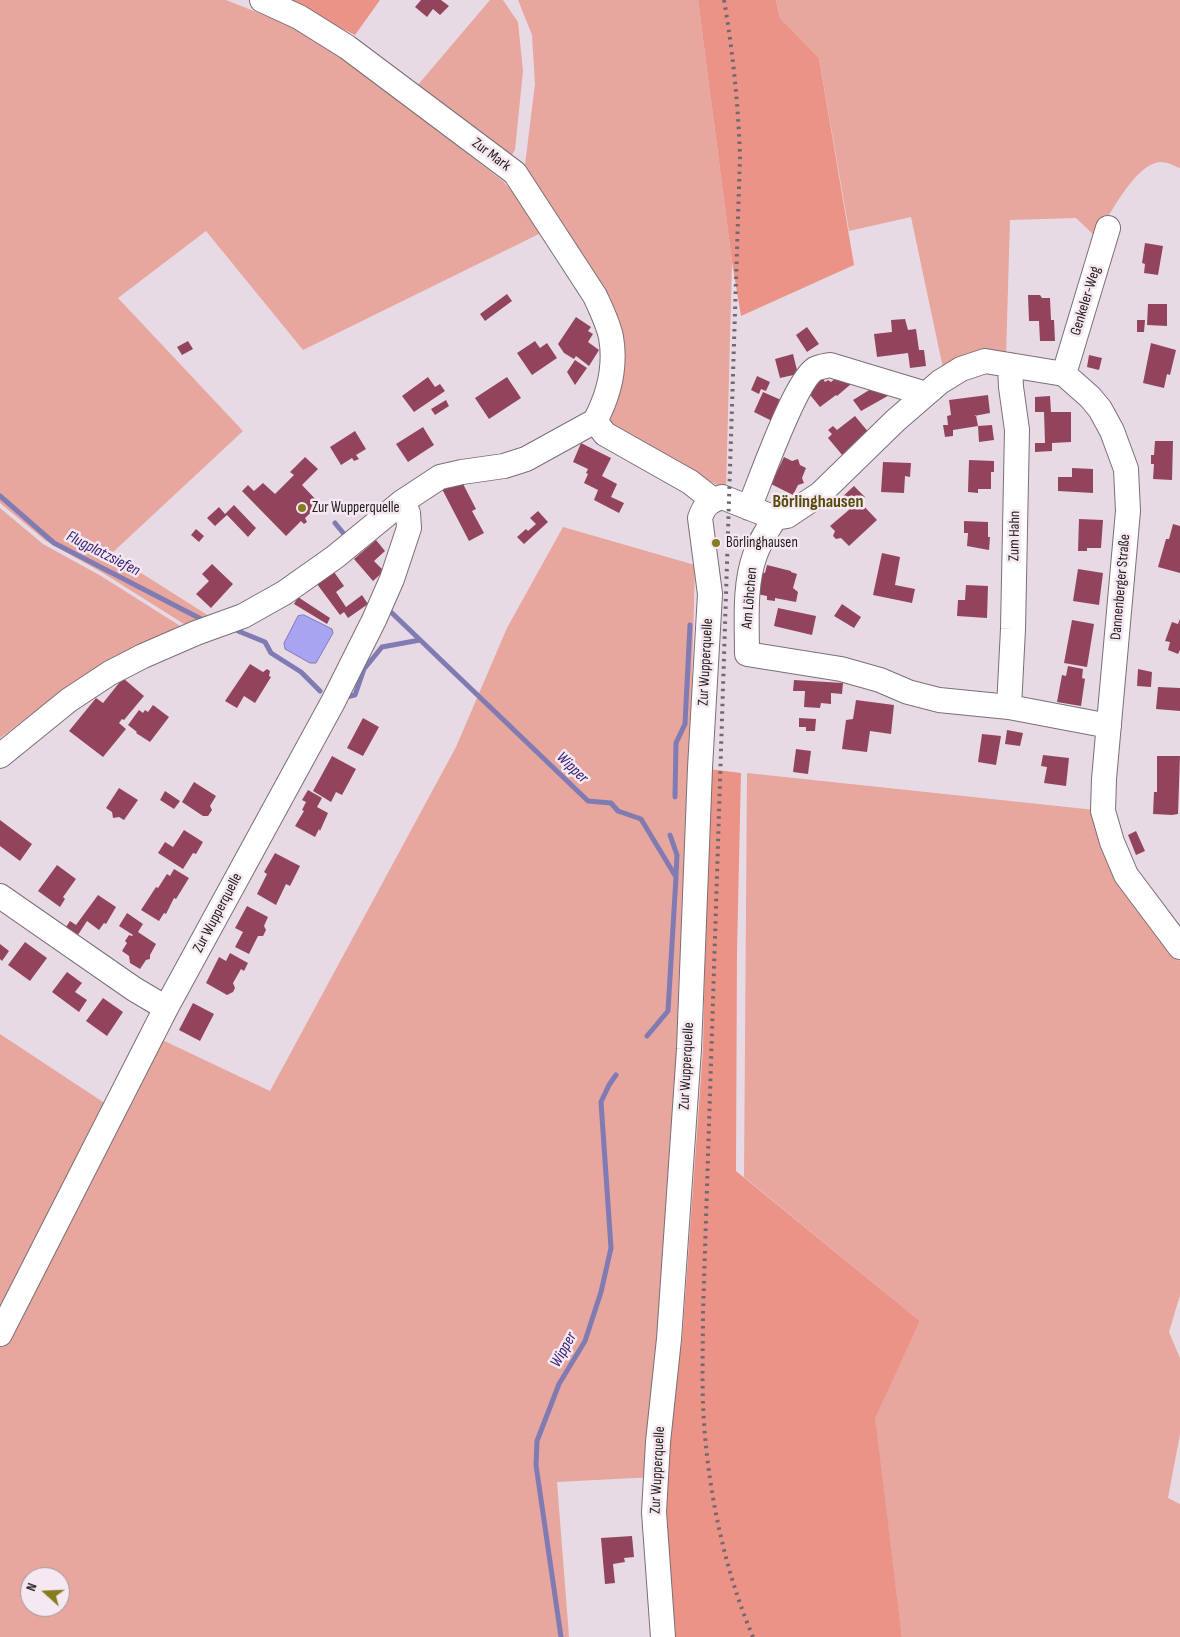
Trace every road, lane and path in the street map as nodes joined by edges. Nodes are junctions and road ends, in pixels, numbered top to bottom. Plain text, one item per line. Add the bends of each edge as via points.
1 (262, 0) edge
2 (1108, 228) dead end
3 (1010, 365) junction
4 (1064, 374) junction
5 (926, 394) junction
6 (595, 421) junction
7 (713, 500) junction
8 (402, 502) junction
9 (749, 508) junction
10 (776, 518) junction
11 (1009, 707) junction
12 (1109, 726) junction
13 (0, 756) edge
14 (0, 896) edge
15 (1180, 947) edge
16 (166, 1008) junction
17 (0, 1334) edge
18 (663, 1637) edge

1 - 6 street, Zur Mark via 299,17 347,47 515,174 595,296 611,337 611,375 604,404
2 - 4 street, Genkeler-Weg
3 - 4 street
3 - 5 street via 985,361 961,369
3 - 11 street, Zum Hahn via 1017,430
4 - 12 street, Dannenberger Straße via 1100,409 1126,469 1128,512
5 - 9 street via 830,365 815,369 801,384
5 - 10 street via 820,494 787,516
6 - 7 street via 605,434 690,482
6 - 8 street via 526,459 440,477
7 - 9 street via 722,497
7 - 18 street, Zur Wupperquelle via 703,508 700,518 710,594 689,1049 654,1512
8 - 13 street via 335,557 284,592 244,616 196,633 110,673 69,700
8 - 16 street, Zur Wupperquelle via 408,513 409,528 374,620 333,702
9 - 10 street
10 - 11 street, Am Löhchen via 755,555 749,576 747,654 841,669 939,700
11 - 12 street
12 - 15 street, Dannenberger Straße via 1103,811 1112,842 1126,875
14 - 16 street
16 - 17 street, Zur Wupperquelle

